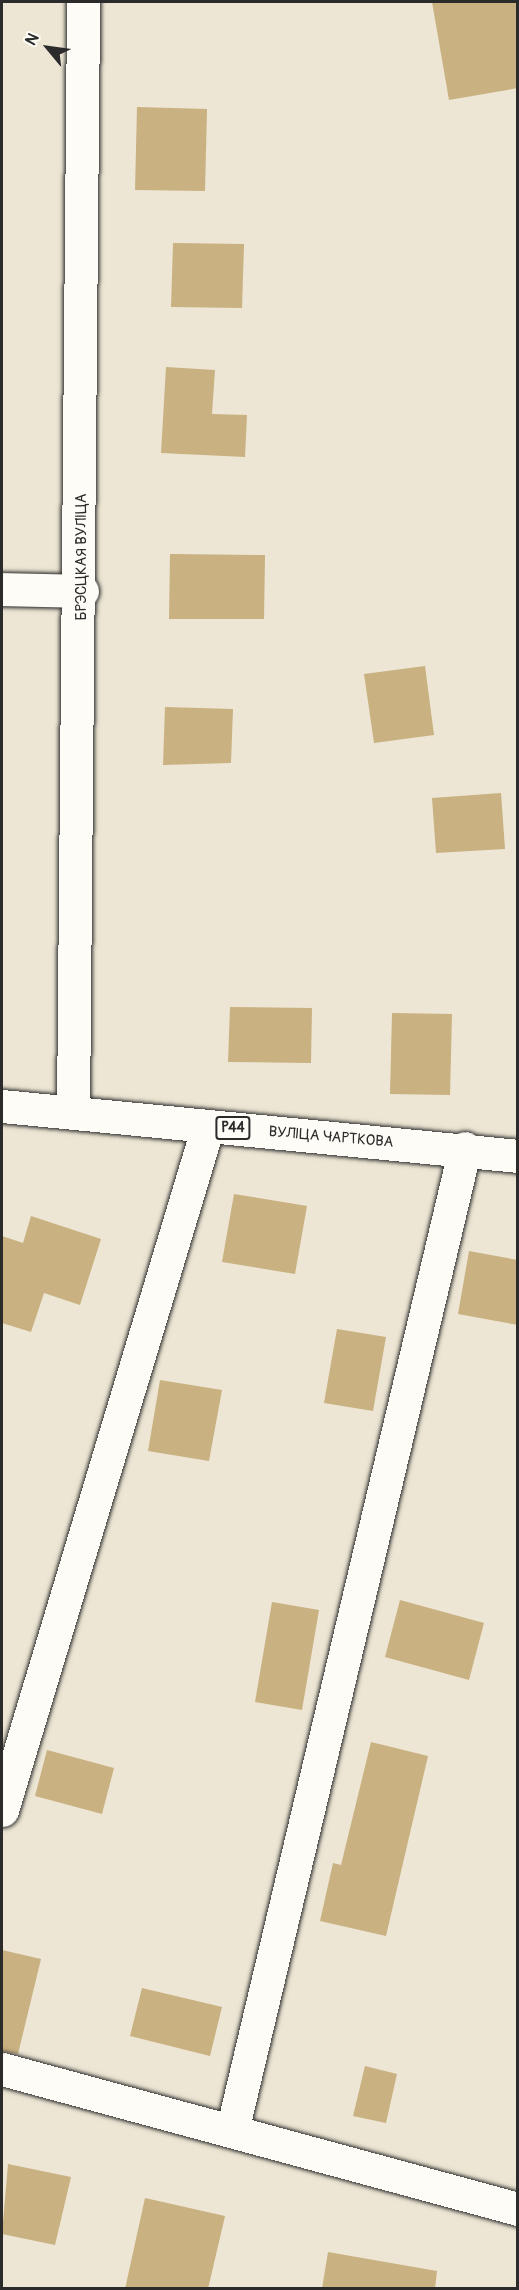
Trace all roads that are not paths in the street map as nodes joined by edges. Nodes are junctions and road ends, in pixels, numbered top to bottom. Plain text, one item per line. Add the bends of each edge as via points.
1 (83, 2) edge
2 (2, 589) edge
3 (82, 591) junction
4 (2, 1106) edge
5 (73, 1112) junction
6 (208, 1126) junction
7 (465, 1149) junction
8 (518, 1155) edge
9 (2, 1810) edge
10 (2, 2069) edge
11 (232, 2131) junction
12 (518, 2209) edge

1 - 3 street, БРЭСЦКАЯ ВУЛІЦА
2 - 3 street
3 - 5 street, БРЭСЦКАЯ ВУЛІЦА
4 - 5 street, ВУЛІЦА ЧАРТКОВА / Р44
5 - 6 street, ВУЛІЦА ЧАРТКОВА / Р44
6 - 7 street, ВУЛІЦА ЧАРТКОВА / Р44
6 - 9 street
7 - 8 street, ВУЛІЦА ЧАРТКОВА / Р44
7 - 11 street
10 - 11 street
11 - 12 street

